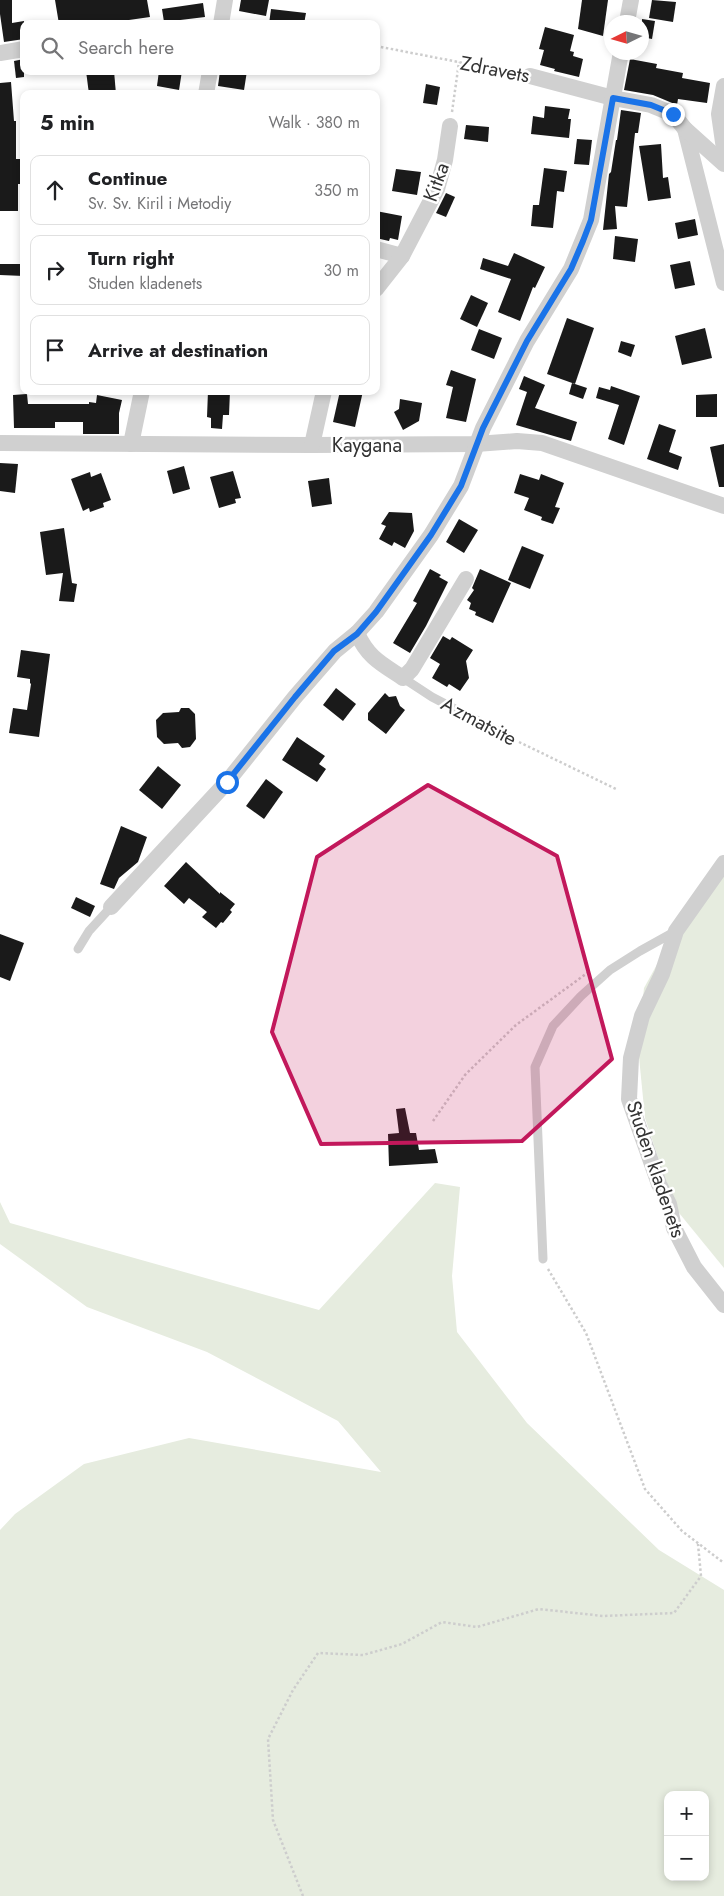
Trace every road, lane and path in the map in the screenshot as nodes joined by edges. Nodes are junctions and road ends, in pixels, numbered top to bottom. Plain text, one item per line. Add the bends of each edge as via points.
1 (226, 0) edge
2 (631, 0) edge
3 (628, 15) edge
4 (222, 20) edge
5 (380, 47) edge
6 (20, 50) edge
7 (0, 53) edge
8 (620, 60) edge
9 (460, 62) junction
10 (209, 75) edge
11 (530, 76) joint
12 (724, 86) edge
13 (207, 90) edge
14 (613, 98) junction
15 (450, 126) joint
16 (685, 129) junction
17 (724, 148) edge
18 (724, 164) edge
19 (719, 239) edge
20 (380, 250) edge
21 (402, 256) junction
22 (724, 282) edge
23 (380, 284) edge
24 (141, 395) edge
25 (323, 395) edge
26 (0, 443) edge
27 (131, 444) junction
28 (476, 444) junction
29 (312, 445) junction
30 (724, 506) edge
31 (466, 579) dead end
32 (357, 634) junction
33 (403, 678) junction
34 (509, 737) joint
35 (616, 789) dead end
36 (724, 863) edge
37 (111, 907) joint
38 (676, 931) junction
39 (78, 949) dead end
40 (594, 969) dead end
41 (433, 1121) dead end
42 (543, 1259) joint
43 (724, 1305) edge
44 (698, 1544) junction
45 (724, 1563) edge
46 (303, 1896) edge

1 - 4 street
2 - 3 street
5 - 9 path, Zdravets
6 - 7 street
8 - 14 street
9 - 11 path, Zdravets
9 - 15 path
10 - 13 street
11 - 14 street, Zdravets
12 - 17 street via 719,114
14 - 16 street via 651,105 673,114
14 - 28 street via 591,220 583,241 571,269 527,341
15 - 21 street, Kitka via 437,189
16 - 18 street
16 - 19 street
19 - 22 street
20 - 21 street
21 - 23 street, Kitka
24 - 27 street
25 - 29 street
26 - 27 street, Kaygana
27 - 29 street, Kaygana
28 - 29 street, Kaygana
28 - 30 street, Kaygana via 542,442
28 - 32 street via 461,486 431,535
31 - 33 street via 412,669
32 - 33 street, Azmatsite via 370,655
32 - 37 street via 334,651 227,782
33 - 34 lane, Azmatsite
34 - 35 path, Azmatsite
36 - 38 street, Studen kladenets
37 - 39 lane
38 - 42 lane via 610,970 580,996 553,1026 535,1067
38 - 43 street, Studen kladenets via 662,974 642,1016 631,1058 629,1099 674,1228 694,1267
40 - 41 path via 516,1025 465,1075
42 - 44 path via 586,1334 645,1490
44 - 45 path
44 - 46 path via 701,1576 674,1613 603,1616 539,1609 477,1627 442,1622 402,1644 363,1655 318,1653 293,1690 268,1739 273,1820

